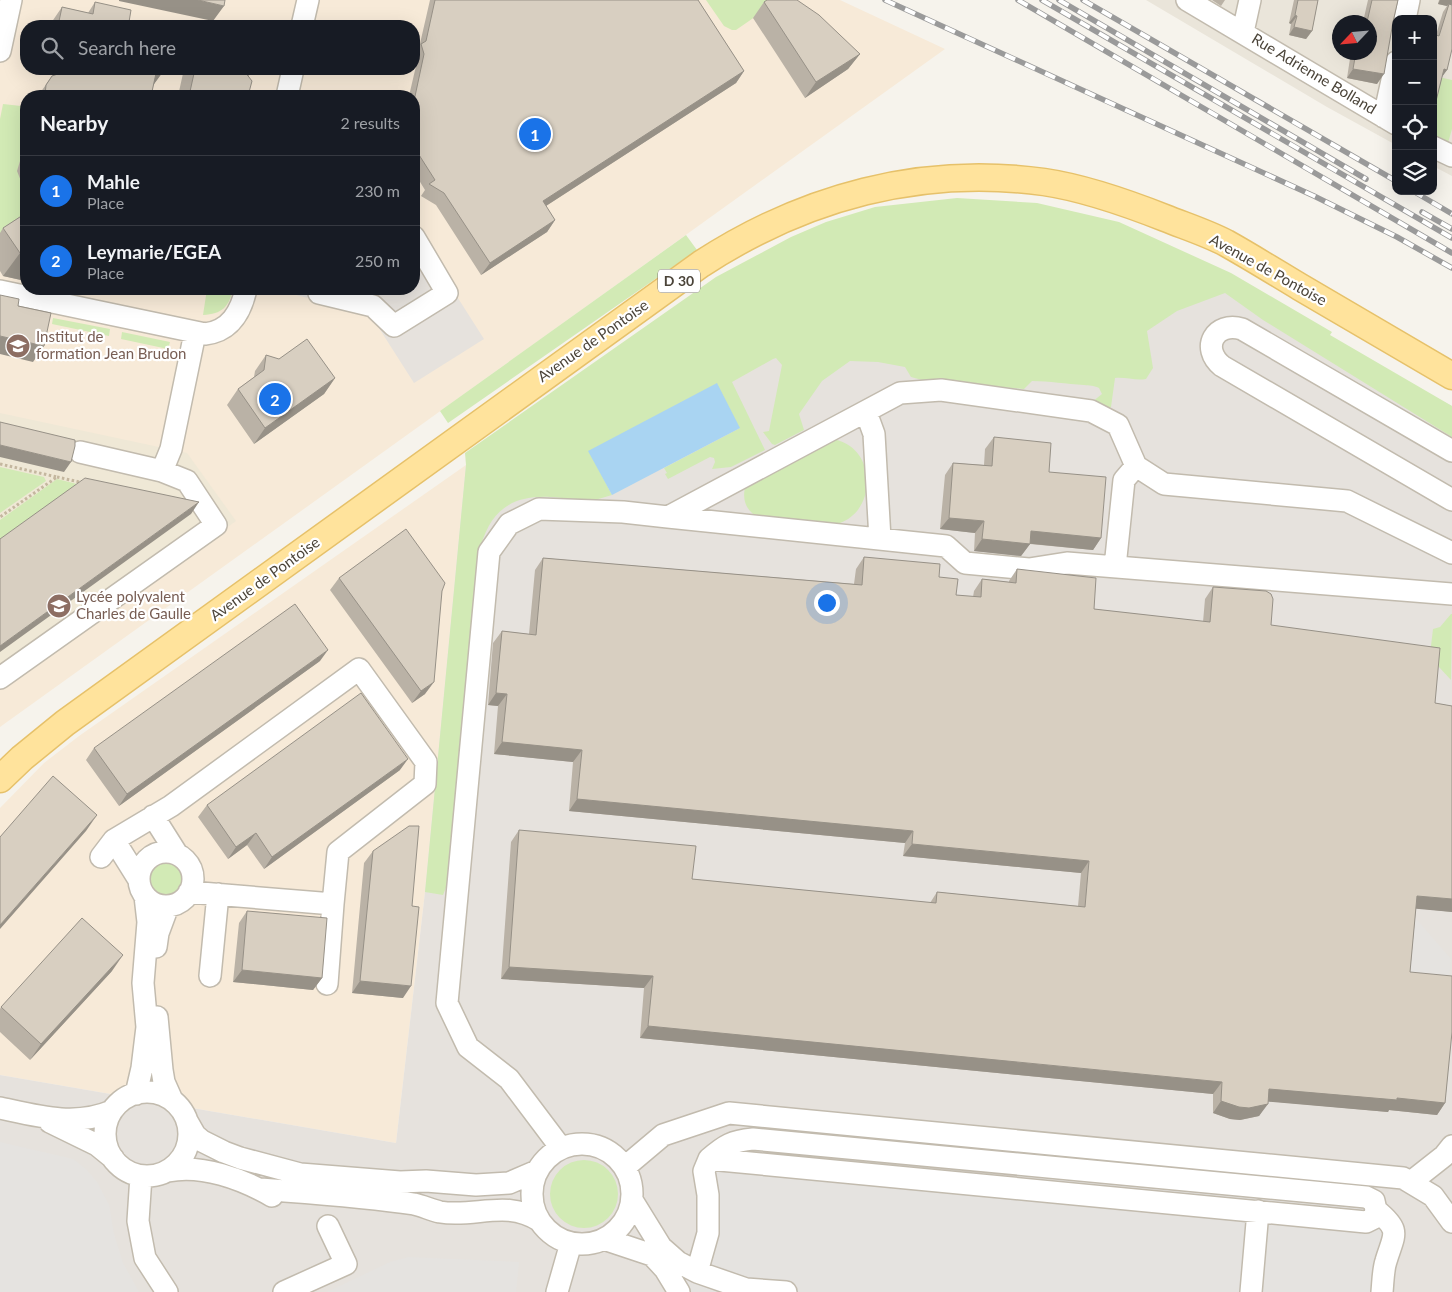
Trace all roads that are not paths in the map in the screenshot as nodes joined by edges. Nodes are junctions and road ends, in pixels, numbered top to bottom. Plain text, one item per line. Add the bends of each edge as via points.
1 (11, 0) edge
2 (308, 0) edge
3 (1187, 0) edge
4 (1250, 0) edge
5 (1409, 0) edge
6 (1406, 15) edge
7 (303, 20) edge
8 (1243, 32) junction
9 (0, 51) edge
10 (292, 75) edge
11 (288, 90) edge
12 (1392, 101) edge
13 (1390, 120) edge
14 (1437, 149) edge
15 (1452, 156) edge
16 (420, 248) edge
17 (0, 291) edge
18 (244, 295) edge
19 (327, 295) edge
20 (195, 333) junction
21 (1452, 376) edge
22 (866, 412) junction
23 (80, 452) dead end
24 (1452, 452) edge
25 (1136, 466) junction
26 (162, 471) junction
27 (1452, 500) edge
28 (668, 517) junction
29 (880, 539) junction
30 (1452, 553) edge
31 (1115, 567) junction
32 (1452, 594) edge
33 (0, 678) edge
34 (0, 779) edge
35 (153, 816) junction
36 (114, 840) junction
37 (177, 854) junction
38 (101, 857) dead end
39 (142, 888) junction
40 (189, 892) junction
41 (218, 894) junction
42 (333, 904) junction
43 (168, 906) junction
44 (210, 976) dead end
45 (327, 984) dead end
46 (136, 1094) junction
47 (172, 1100) junction
48 (0, 1108) edge
49 (112, 1111) junction
50 (36, 1116) junction
51 (187, 1121) junction
52 (1452, 1146) edge
53 (561, 1148) junction
54 (112, 1158) junction
55 (709, 1159) junction
56 (625, 1168) junction
57 (168, 1171) junction
58 (537, 1172) junction
59 (141, 1176) junction
60 (1411, 1182) junction
61 (632, 1200) junction
62 (1376, 1210) junction
63 (1258, 1211) junction
64 (540, 1221) junction
65 (1452, 1222) edge
66 (328, 1226) dead end
67 (604, 1240) junction
68 (571, 1243) junction
69 (697, 1272) junction
70 (167, 1292) edge
71 (284, 1292) edge
72 (557, 1292) edge
73 (679, 1292) edge
74 (786, 1292) edge
75 (1251, 1292) edge
76 (1382, 1292) edge

1 - 9 street
2 - 7 street
3 - 8 street, Rue Adrienne Bolland
4 - 8 street, Rue Adrienne Bolland
5 - 6 street
8 - 13 street, Rue Adrienne Bolland
10 - 11 street
12 - 13 street, Rue Adrienne Bolland
14 - 15 street
16 - 19 street via 446,293 394,326 373,306
17 - 20 street
18 - 20 street via 230,324 214,333
20 - 26 street via 171,449
21 - 34 main road, Avenue de Pontoise / D 30 via 1225,243 1130,204 1045,182 1018,180 918,180 866,190 782,220 701,264 65,723
22 - 25 street via 900,393 941,390 1090,411 1118,425
22 - 28 street
22 - 29 street via 874,434
23 - 26 street
24 - 27 street via 1242,329 1226,328 1214,338 1212,354 1222,366
25 - 30 street via 1164,484 1346,501
25 - 31 street via 1124,480
26 - 33 street via 187,481 216,525
28 - 29 street
28 - 53 street via 539,509 509,524 489,552 447,1003 468,1047 509,1079
29 - 31 street via 946,546 965,563 1029,569 1067,563
31 - 32 street
35 - 36 street
35 - 37 street
35 - 42 street via 359,669 426,762 425,784 338,852
36 - 38 street
36 - 39 street
37 - 39 street via 159,853 144,863 140,871
37 - 40 street via 190,866 192,884
39 - 43 street via 152,902
39 - 46 street via 148,922 143,983 147,1027
40 - 41 street
40 - 43 street via 177,904
41 - 42 street
41 - 44 street
42 - 45 street
43 - 47 street via 158,933 154,978 162,1070
46 - 47 street via 156,1093
46 - 49 street via 124,1099
47 - 51 street
48 - 50 street
49 - 50 street via 78,1120
49 - 54 street via 105,1131
50 - 54 street via 97,1146
51 - 57 street via 188,1146 179,1162
51 - 58 street via 202,1141 240,1158 271,1166 301,1162 398,1173 426,1181 476,1185 519,1180
52 - 60 street
53 - 56 street via 590,1144 604,1148
53 - 58 street via 547,1158
54 - 59 street via 125,1170
55 - 62 street via 734,1141 753,1139 1366,1197 1374,1201
55 - 63 street
55 - 69 street via 704,1171 708,1194 708,1233
56 - 60 street via 663,1136 729,1113 1396,1177
56 - 61 street via 631,1183
57 - 59 street
57 - 64 street via 187,1168 210,1171 259,1189 417,1204 440,1212 515,1210
58 - 64 street via 532,1188 533,1203
59 - 70 street via 138,1221 145,1258
60 - 65 street via 1433,1196
61 - 67 street via 628,1216 618,1230
61 - 69 street via 661,1247 678,1262
62 - 63 street via 1374,1218 1366,1222
62 - 76 street via 1388,1220 1395,1232 1385,1262
63 - 75 street
64 - 68 street via 557,1238
66 - 71 street via 346,1264
67 - 68 street via 588,1244
67 - 73 street via 652,1255
68 - 72 street
69 - 74 street via 746,1289

